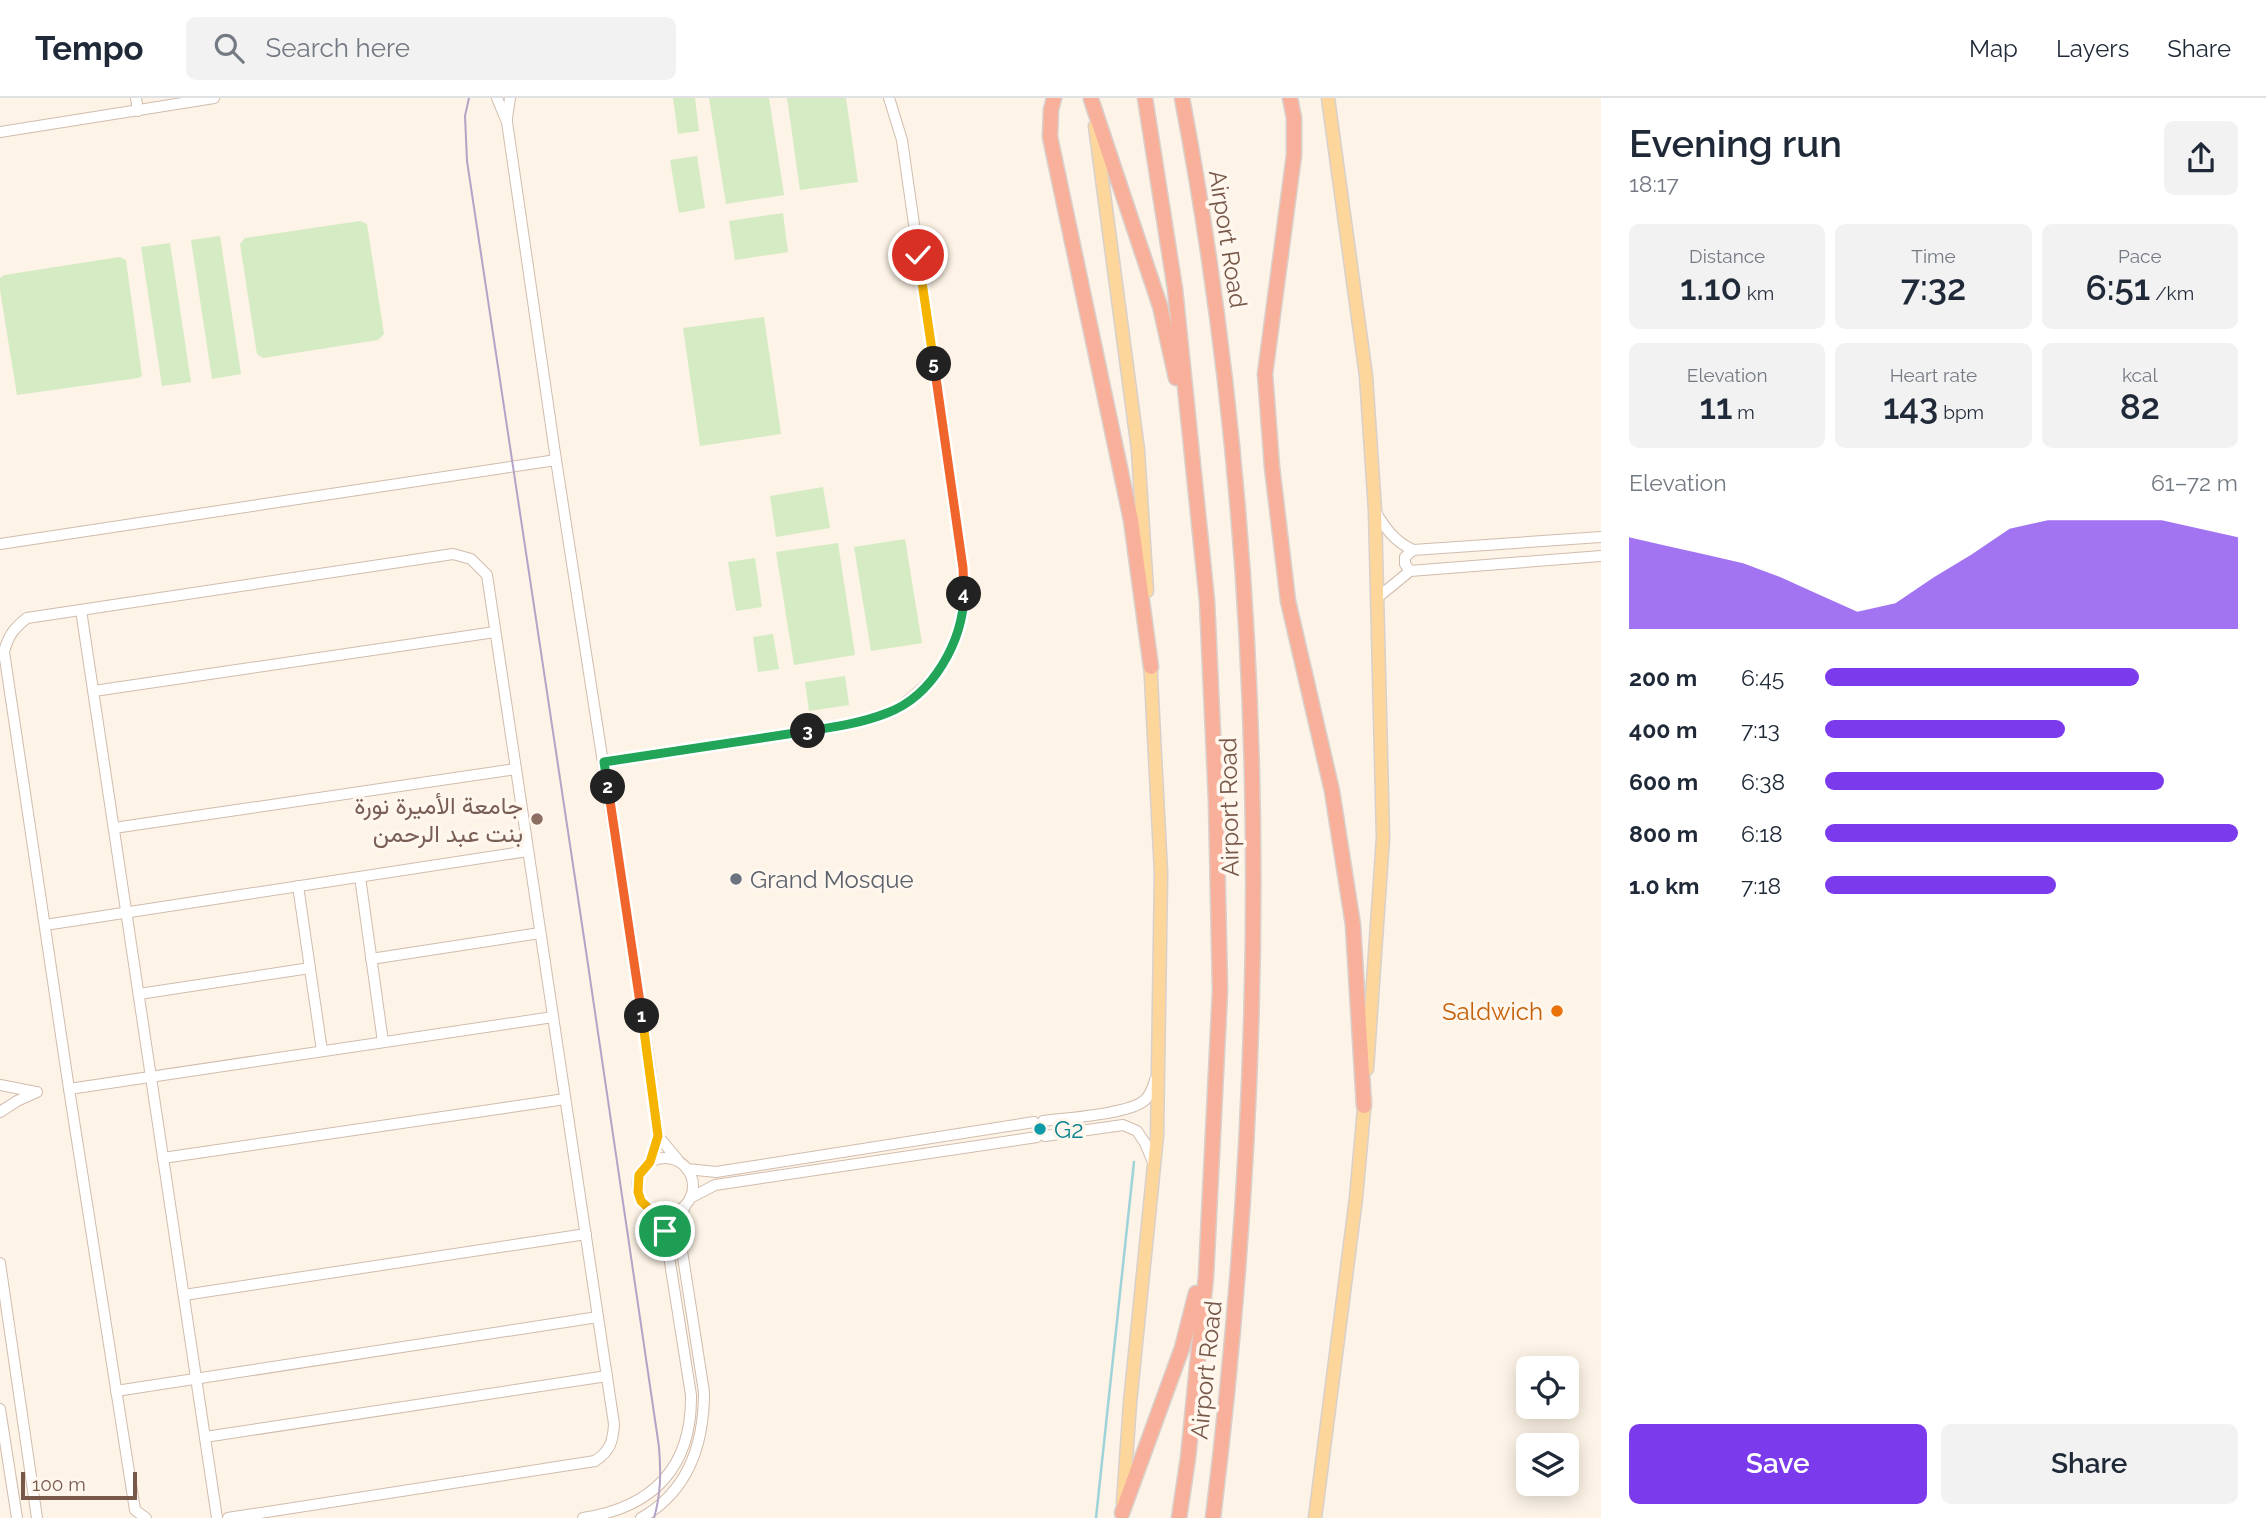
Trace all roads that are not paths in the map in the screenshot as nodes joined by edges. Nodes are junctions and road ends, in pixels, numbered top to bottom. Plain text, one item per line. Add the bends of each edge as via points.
1 (136, 98) edge
2 (214, 98) edge
3 (497, 98) edge
4 (510, 98) edge
5 (889, 98) edge
6 (1054, 98) edge
7 (1091, 98) edge
8 (1145, 98) edge
9 (1182, 98) edge
10 (1290, 98) edge
11 (1328, 98) edge
12 (189, 99) edge
13 (138, 111) junction
14 (507, 122) junction
15 (0, 132) edge
16 (1191, 447) junction
17 (556, 460) junction
18 (1375, 510) junction
19 (1601, 537) edge
20 (0, 544) edge
21 (1413, 550) junction
22 (1601, 556) edge
23 (1409, 571) junction
24 (1377, 598) junction
25 (82, 610) junction
26 (495, 632) junction
27 (1151, 667) junction
28 (94, 691) junction
29 (604, 762) junction
30 (516, 769) junction
31 (114, 828) junction
32 (528, 851) junction
33 (360, 877) junction
34 (298, 886) junction
35 (126, 911) junction
36 (45, 925) junction
37 (540, 933) junction
38 (371, 959) junction
39 (310, 968) junction
40 (139, 994) junction
41 (553, 1017) junction
42 (383, 1042) junction
43 (322, 1051) junction
44 (1158, 1066) junction
45 (151, 1076) junction
46 (0, 1085) edge
47 (69, 1089) junction
48 (565, 1099) junction
49 (1364, 1106) junction
50 (0, 1112) edge
51 (1057, 1119) junction
52 (1059, 1134) junction
53 (658, 1136) junction
54 (163, 1158) junction
55 (650, 1162) junction
56 (1154, 1164) junction
57 (684, 1166) junction
58 (687, 1202) junction
59 (652, 1212) junction
60 (1208, 1226) junction
61 (586, 1234) junction
62 (0, 1263) edge
63 (184, 1295) junction
64 (598, 1317) junction
65 (607, 1376) junction
66 (196, 1378) junction
67 (116, 1391) junction
68 (0, 1409) edge
69 (205, 1437) junction
70 (1121, 1516) edge
71 (17, 1518) edge
72 (37, 1518) edge
73 (146, 1518) edge
74 (217, 1518) edge
75 (228, 1518) edge
76 (583, 1518) edge
77 (641, 1518) edge
78 (1179, 1518) edge
79 (1213, 1518) edge
80 (1315, 1518) edge

1 - 13 street
2 - 12 street
3 - 14 street
4 - 14 street
5 - 29 street via 902,141 963,568 962,619 956,641 938,674 889,713 812,731
6 - 27 highway via 1050,137 1131,520
7 - 16 highway via 1160,306
7 - 27 main road via 1138,450
8 - 16 highway, Airport Road via 1175,289
9 - 79 highway, Airport Road via 1231,431 1246,604 1252,779 1248,1119 1237,1290
10 - 49 highway via 1294,155 1265,374 1288,601 1332,791 1351,912
11 - 18 main road via 1366,376
12 - 13 street
13 - 15 street
14 - 17 street
16 - 60 highway, Airport Road via 1207,601 1217,827 1220,991
17 - 20 street
17 - 29 street
18 - 21 street via 1390,535
18 - 24 main road
19 - 21 street
21 - 23 street via 1405,558
22 - 23 street
23 - 24 street
24 - 49 main road via 1383,838
25 - 26 street via 453,554 471,558 486,575
25 - 28 street
25 - 36 street via 27,618 13,628 5,652
26 - 28 street
26 - 30 street
27 - 44 main road via 1161,873
28 - 31 street
29 - 53 street
30 - 31 street
30 - 32 street
31 - 35 street
32 - 33 street
32 - 37 street
33 - 34 street
33 - 38 street
34 - 35 street
34 - 39 street
35 - 36 street
35 - 40 street
36 - 47 street
37 - 38 street
37 - 41 street
38 - 42 street
39 - 40 street
39 - 43 street
40 - 45 street
41 - 42 street
41 - 48 street
42 - 43 street
43 - 45 street
44 - 51 street via 1152,1090 1132,1108
44 - 56 main road
45 - 47 street
45 - 54 street
46 - 50 street via 37,1092
47 - 67 street
48 - 54 street
48 - 61 street
49 - 80 main road
51 - 52 street
51 - 57 street via 716,1172
52 - 56 street via 1123,1125 1137,1131
52 - 58 street via 715,1185
53 - 55 street
53 - 57 street
54 - 63 street
55 - 57 street via 666,1157
55 - 59 street via 637,1184 641,1201
56 - 70 main road
57 - 58 street via 693,1183
58 - 59 street via 670,1213
58 - 77 street via 678,1225 704,1392 701,1436 680,1484
59 - 76 street via 665,1231 691,1395 688,1435 676,1464 656,1489 616,1511
60 - 70 highway via 1182,1348
60 - 78 highway, Airport Road
61 - 63 street
61 - 64 street
62 - 72 street
63 - 66 street
64 - 65 street
64 - 66 street
65 - 69 street
65 - 75 street via 613,1441 594,1461
66 - 67 street
66 - 69 street
67 - 73 street via 135,1510
68 - 71 street
69 - 74 street

